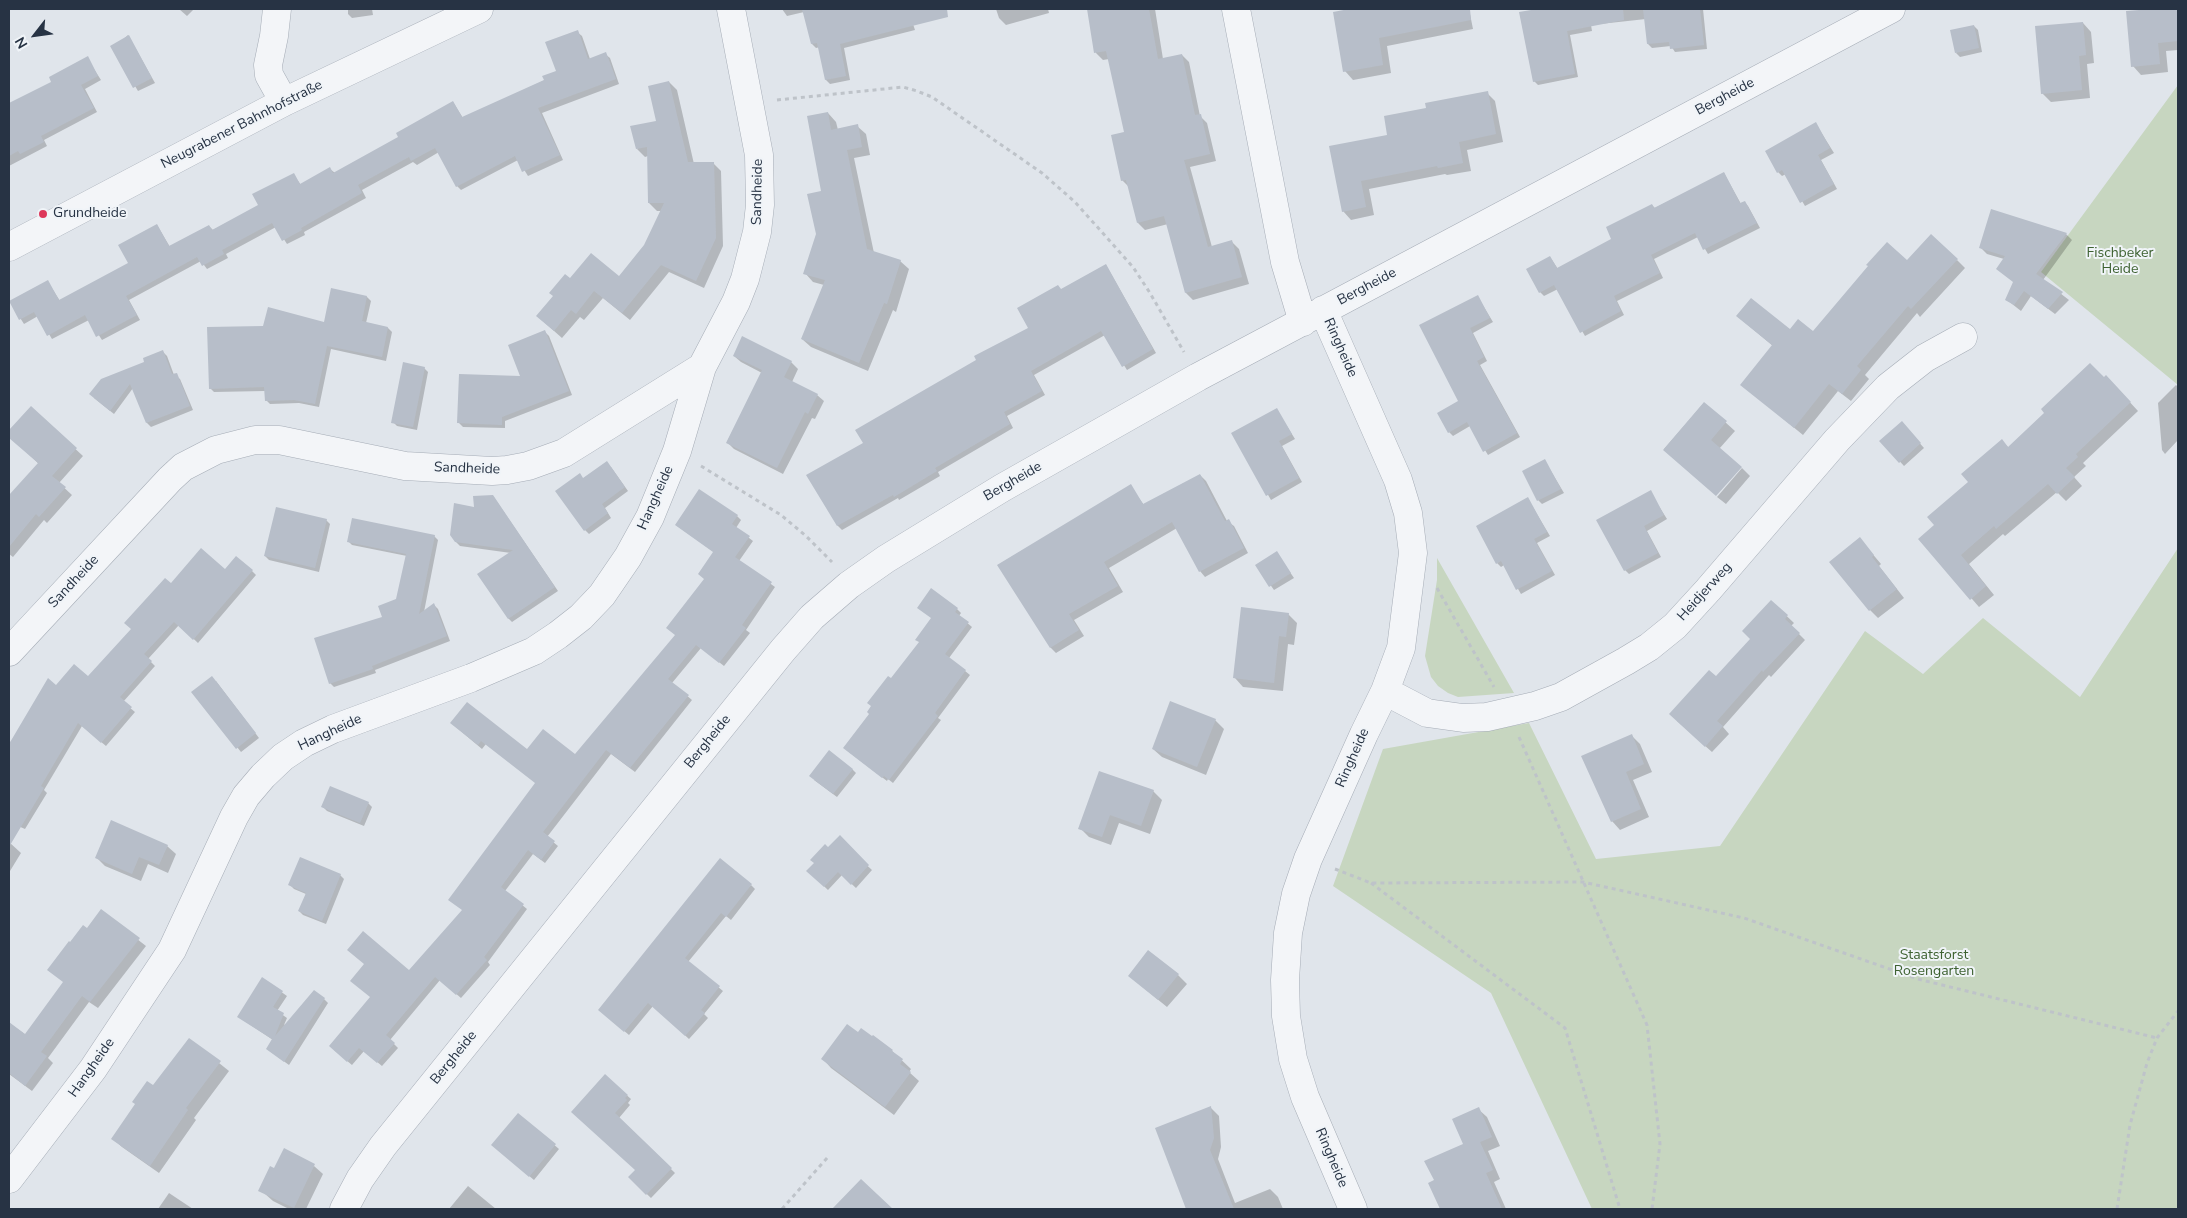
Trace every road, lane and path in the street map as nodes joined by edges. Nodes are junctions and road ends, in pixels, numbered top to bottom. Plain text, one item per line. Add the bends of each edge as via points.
1 (277, 9) edge
2 (479, 9) edge
3 (731, 9) edge
4 (1236, 9) edge
5 (1891, 9) edge
6 (284, 102) junction
7 (749, 103) junction
8 (9, 248) edge
9 (1313, 316) junction
10 (1963, 337) dead end
11 (702, 367) junction
12 (1198, 377) junction
13 (677, 451) junction
14 (1413, 553) junction
15 (849, 584) junction
16 (9, 652) edge
17 (1385, 691) junction
18 (1509, 713) junction
19 (1308, 858) junction
20 (1584, 882) junction
21 (1371, 883) junction
22 (2178, 1011) edge
23 (2157, 1038) junction
24 (828, 1157) dead end
25 (9, 1179) edge
26 (344, 1209) edge
27 (782, 1209) edge
28 (1353, 1209) edge
29 (1620, 1209) edge
30 (1652, 1209) edge
31 (2117, 1209) edge

1 - 6 street via 268,65 269,75
2 - 6 street, Neugrabener Bahnhofstraße
3 - 7 street, Sandheide
4 - 9 street, Ringheide via 1285,262
5 - 9 street, Bergheide
6 - 8 street, Neugrabener Bahnhofstraße
7 - 11 street, Sandheide via 761,179 757,232 752,258 736,302
7 - 12 path via 902,87 932,97 1042,173 1075,202 1133,267
9 - 12 street, Bergheide
9 - 14 street, Ringheide via 1398,480 1408,513
10 - 18 street, Heidjerweg via 1925,358 1888,387 1837,440 1708,590 1656,642 1561,697
11 - 13 street, Hangheide
11 - 16 street, Sandheide via 564,453 507,470 405,466 279,440 246,442 216,450 183,467 170,479
12 - 15 street, Bergheide via 1002,488
13 - 15 path via 781,515 829,559
13 - 25 street, Hangheide via 650,517 628,557 602,595 581,617 534,651 503,665 332,729 304,743 263,776 234,817 172,950 93,1069
14 - 17 street, Ringheide via 1402,648
14 - 18 path via 1437,588
15 - 26 street, Bergheide via 812,617 746,696 383,1146
17 - 18 street, Heidjerweg via 1427,713 1464,718
17 - 19 street, Ringheide
18 - 20 path
19 - 21 path
19 - 28 street, Ringheide via 1288,934 1286,1016 1305,1098
20 - 21 path
20 - 23 path via 1744,918 1918,979
20 - 30 path via 1647,1024 1660,1144
21 - 29 path via 1565,1028
22 - 23 path
23 - 31 path via 2130,1125
24 - 27 path

